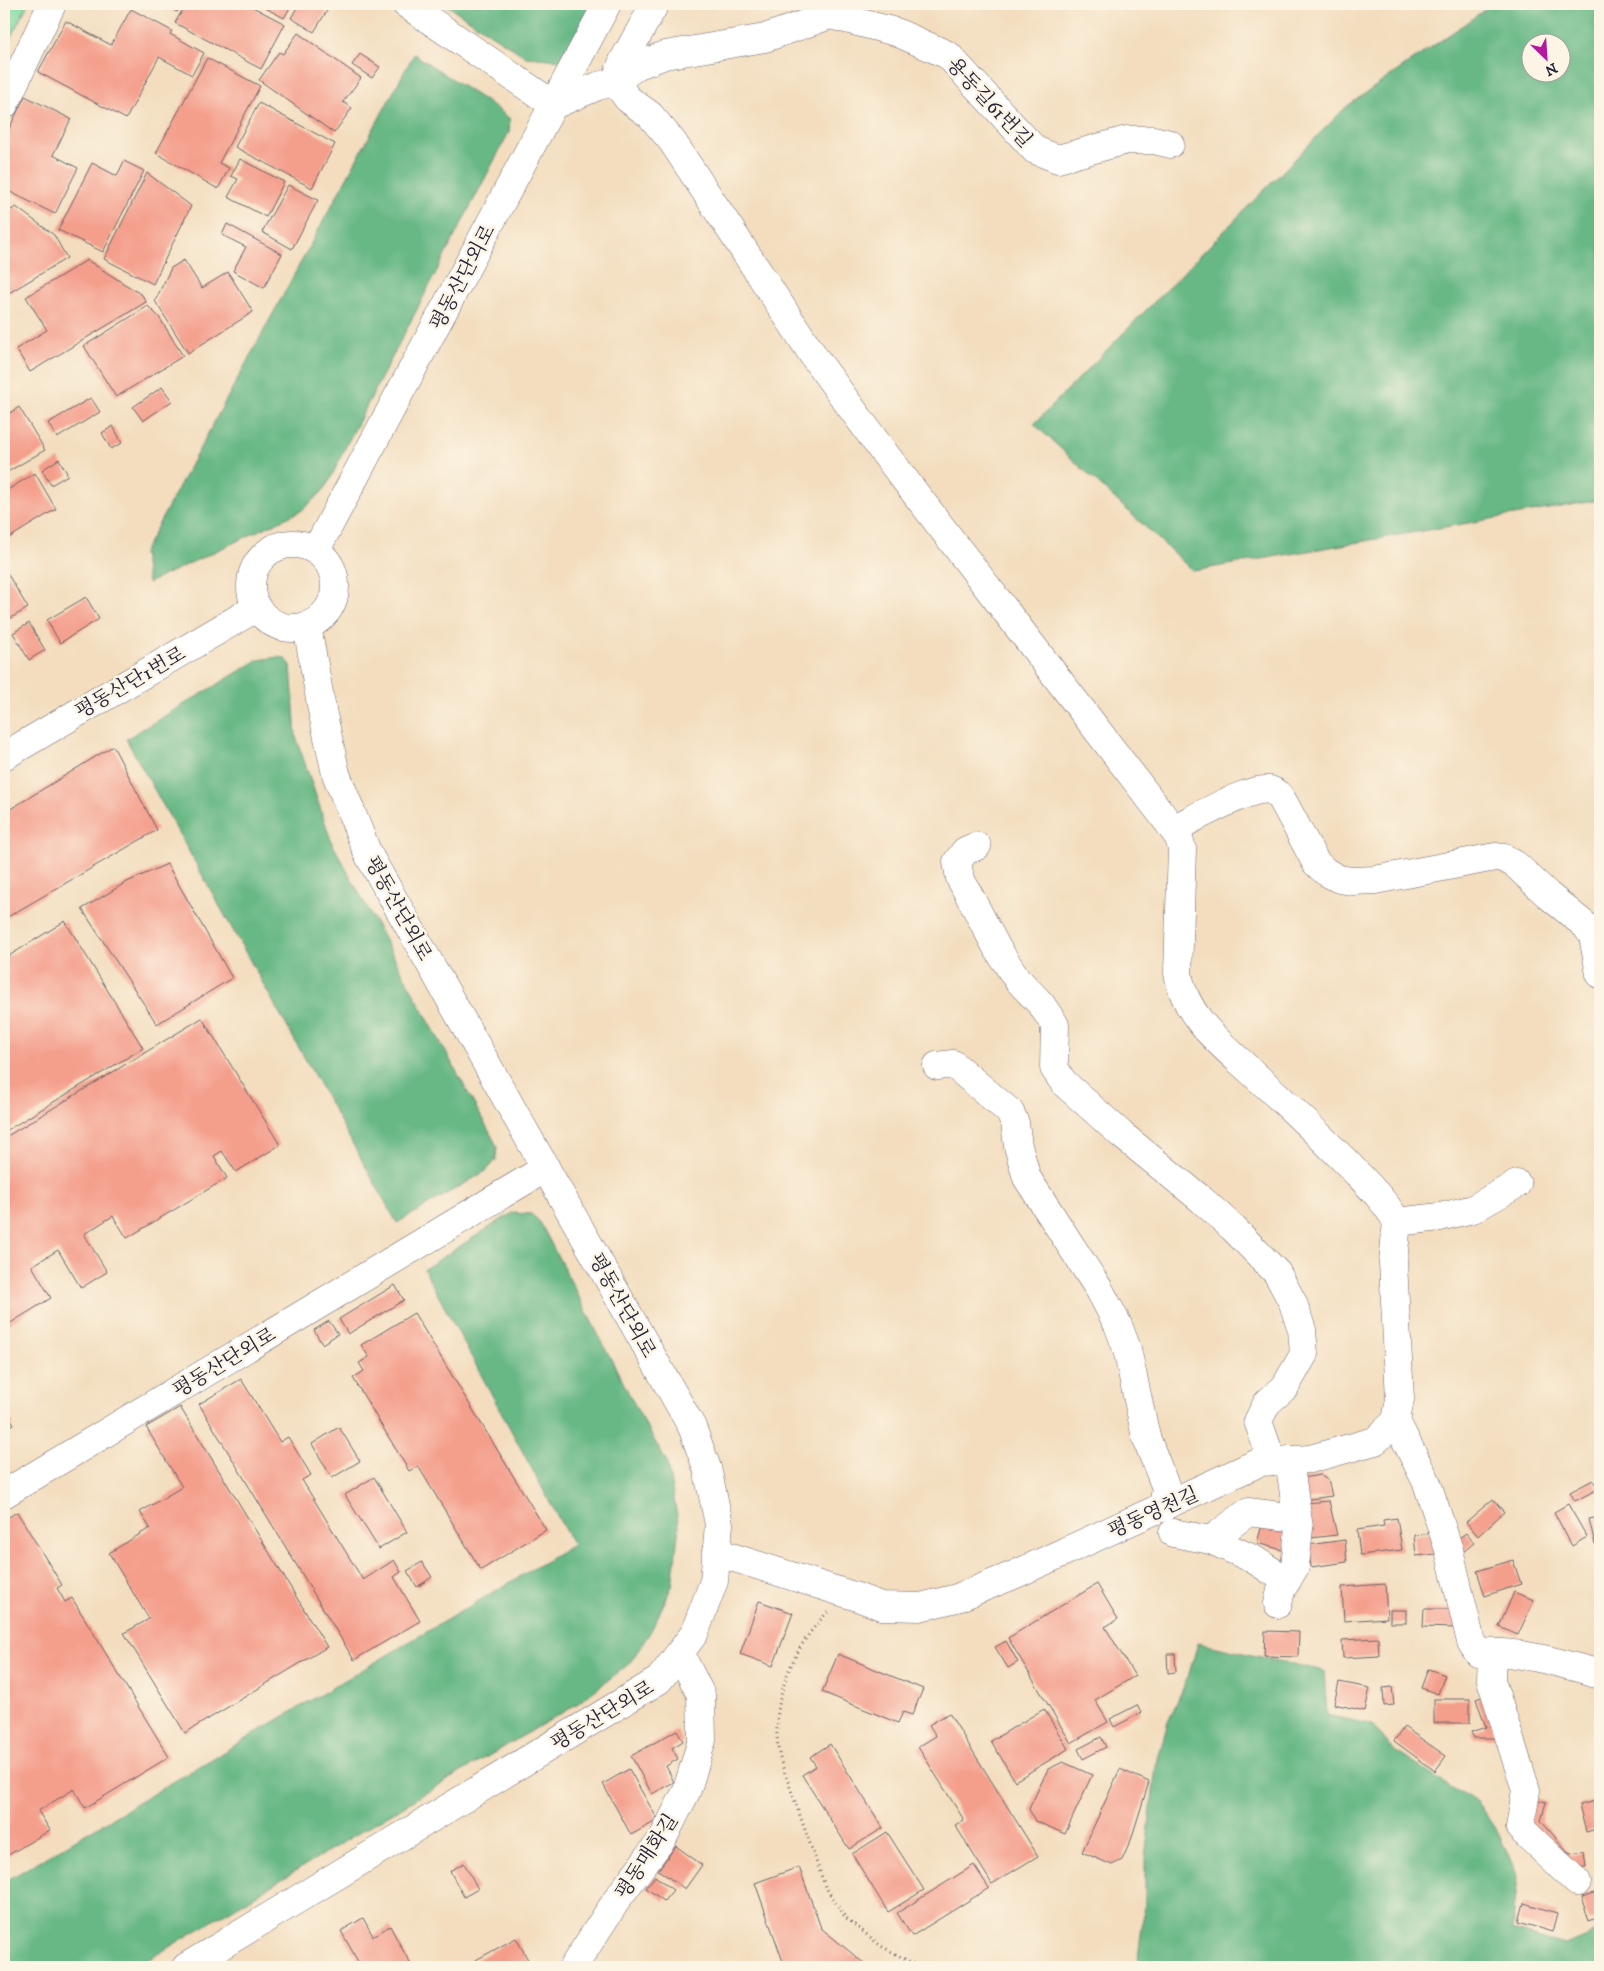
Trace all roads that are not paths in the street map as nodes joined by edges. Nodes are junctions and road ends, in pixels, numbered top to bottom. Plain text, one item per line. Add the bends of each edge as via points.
1 (52, 4) edge
2 (406, 4) edge
3 (607, 4) edge
4 (655, 4) edge
5 (615, 82) junction
6 (4, 105) edge
7 (554, 105) junction
8 (1170, 144) dead end
9 (316, 550) junction
10 (256, 608) junction
11 (307, 626) junction
12 (4, 756) edge
13 (1173, 829) junction
14 (978, 846) dead end
15 (1600, 974) edge
16 (937, 1066) dead end
17 (546, 1168) junction
18 (1517, 1184) dead end
19 (1397, 1222) junction
20 (1396, 1421) junction
21 (1281, 1461) junction
22 (4, 1494) edge
23 (1163, 1508) junction
24 (1297, 1518) junction
25 (1174, 1533) dead end
26 (1210, 1540) junction
27 (716, 1552) junction
28 (1492, 1652) junction
29 (680, 1653) junction
30 (1600, 1674) edge
31 (1577, 1882) dead end
32 (186, 1967) edge
33 (573, 1967) edge

1 - 6 street
2 - 7 street
3 - 7 street, 평동산단외로
4 - 5 street
5 - 7 street
5 - 8 street, 용동길61번길 via 636,66 665,55 765,38 830,14 896,32 948,55 1035,150 1058,159 1127,140 1154,140
5 - 13 street via 672,141 814,358
7 - 9 street, 평동산단외로
9 - 10 street via 290,543 265,554 255,566 251,580
9 - 11 street via 326,558 336,583 328,609
10 - 11 street via 279,626
10 - 12 street, 평동산단1번로
11 - 17 street, 평동산단외로 via 336,774 368,854
13 - 15 street via 1256,790 1272,790 1279,794 1316,863 1339,879 1375,880 1504,858 1586,926 1593,936
13 - 19 street via 1182,849 1178,973 1186,1002 1201,1025 1312,1128 1388,1206
14 - 21 street via 965,851 957,862 960,878 1017,979 1055,1025 1054,1068 1064,1083 1233,1228 1277,1273 1293,1303 1302,1330 1304,1354 1285,1387 1267,1403 1258,1421
16 - 23 street via 954,1064 1010,1112 1027,1178 1100,1289 1118,1325 1127,1349 1146,1437 1166,1488
17 - 22 street, 평동산단외로
17 - 27 street, 평동산단외로 via 692,1426 708,1468 719,1524
18 - 19 street via 1467,1211
19 - 20 street via 1393,1262 1400,1399
20 - 21 street, 평동영천길 via 1375,1441 1310,1459
20 - 28 street via 1427,1483 1446,1542 1470,1642 1478,1653
21 - 23 street, 평동영천길 via 1260,1462
21 - 24 street
23 - 27 street, 평동영천길 via 1016,1574 957,1598 920,1607 881,1606
24 - 26 street via 1248,1512
24 - 26 street via 1295,1567 1282,1592 1253,1559
25 - 26 street
27 - 29 street, 평동산단외로 via 714,1581 694,1634
28 - 30 street via 1554,1661
28 - 31 street via 1491,1680 1526,1790 1520,1828
29 - 32 street, 평동산단외로 via 659,1680
29 - 33 street, 평동매화길 via 701,1695 702,1740 687,1790 663,1838 620,1895

